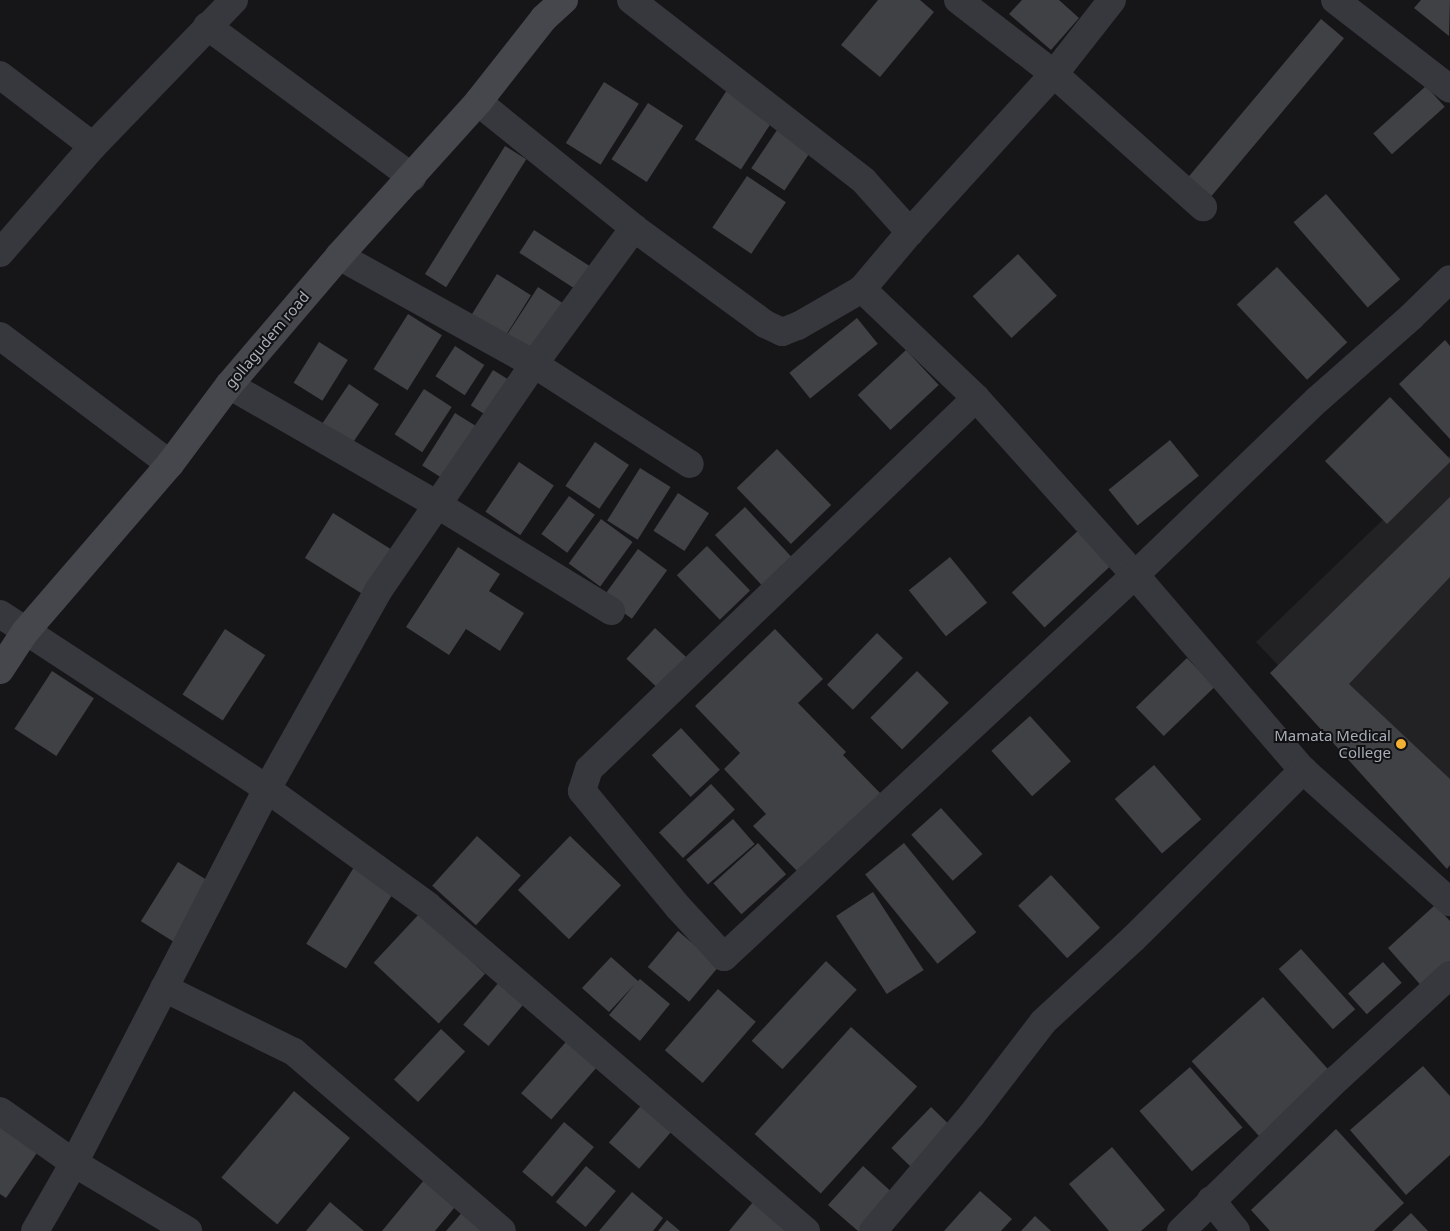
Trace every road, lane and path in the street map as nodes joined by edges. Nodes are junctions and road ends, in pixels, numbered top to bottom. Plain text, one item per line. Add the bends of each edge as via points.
1 (234, 0) edge
2 (564, 0) edge
3 (631, 0) edge
4 (958, 0) edge
5 (1112, 0) edge
6 (1335, 0) edge
7 (546, 9) edge
8 (207, 26) junction
9 (1054, 74) junction
10 (0, 76) edge
11 (1450, 89) edge
12 (478, 102) junction
13 (93, 146) junction
14 (412, 178) junction
15 (1203, 208) dead end
16 (634, 228) junction
17 (910, 232) junction
18 (0, 253) edge
19 (339, 256) junction
20 (1450, 279) edge
21 (862, 289) junction
22 (0, 336) edge
23 (534, 364) junction
24 (229, 385) junction
25 (976, 398) junction
26 (170, 464) junction
27 (690, 464) dead end
28 (438, 505) junction
29 (1135, 575) junction
30 (611, 611) dead end
31 (0, 614) edge
32 (25, 632) junction
33 (0, 670) edge
34 (1303, 770) junction
35 (267, 789) junction
36 (1450, 902) edge
37 (1450, 975) edge
38 (164, 988) junction
39 (0, 1111) edge
40 (74, 1163) junction
41 (1211, 1200) junction
42 (35, 1231) edge
43 (188, 1231) edge
44 (502, 1231) edge
45 (806, 1231) edge
46 (873, 1231) edge
47 (1182, 1231) edge
48 (1236, 1231) edge

1 - 8 street
2 - 7 street, gollagudem road
3 - 17 street via 864,181
4 - 9 street
5 - 9 street
6 - 11 street
7 - 12 street, gollagudem road
8 - 13 street
8 - 14 street
9 - 15 street
9 - 17 street
10 - 13 street
12 - 14 street, gollagudem road
12 - 16 street
13 - 18 street
14 - 19 street, gollagudem road
16 - 21 street via 765,324 782,332
16 - 23 street
17 - 21 street
19 - 23 street
19 - 24 street, gollagudem road
20 - 29 street via 1317,400
21 - 25 street
22 - 26 street
23 - 27 street
23 - 28 street
24 - 26 street, gollagudem road
24 - 28 street
25 - 29 street
25 - 29 street via 589,769 582,791 678,907 724,957
26 - 32 street, gollagudem road
28 - 30 street
28 - 35 street via 378,591
29 - 34 street
31 - 32 street
32 - 33 street, gollagudem road
32 - 35 street
34 - 36 street
34 - 46 street via 1133,939 1043,1022 971,1116
35 - 38 street
35 - 45 street via 427,905
37 - 41 street
38 - 40 street
38 - 44 street via 294,1052
39 - 40 street
40 - 42 street
40 - 43 street
41 - 47 street
41 - 48 street

